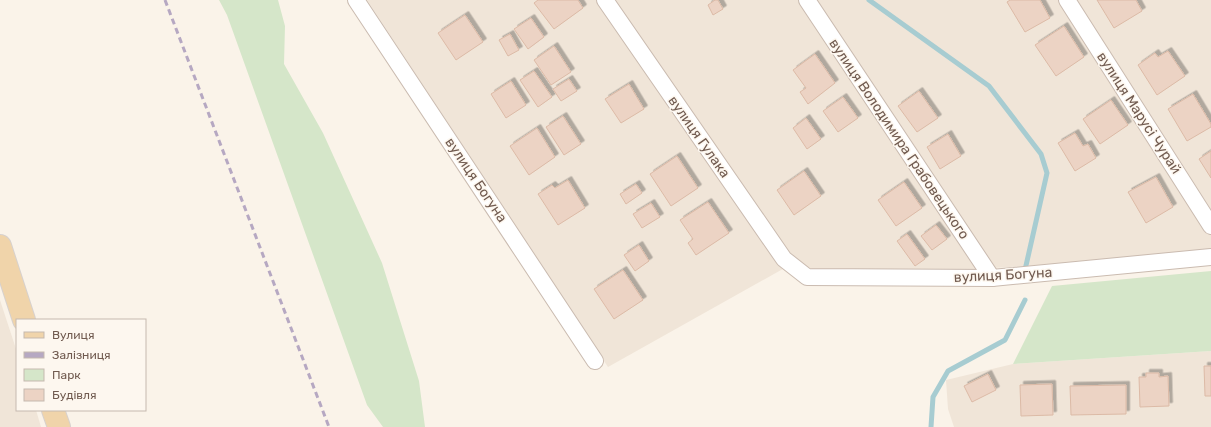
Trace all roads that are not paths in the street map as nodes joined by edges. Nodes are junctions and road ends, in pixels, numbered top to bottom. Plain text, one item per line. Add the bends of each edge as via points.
1 (356, 0) edge
2 (605, 0) edge
3 (807, 0) edge
4 (1067, 0) edge
5 (1211, 226) edge
6 (0, 246) edge
7 (1211, 257) edge
8 (797, 270) joint
9 (992, 278) junction
10 (24, 319) edge
11 (595, 361) dead end
12 (53, 411) edge
13 (59, 427) edge

1 - 11 street, вулиця Богуна
2 - 8 street, вулиця Гулака via 784,259
3 - 9 street, вулиця Володимира Грабовецького
4 - 5 street, вулиця Марусі Чурай
6 - 10 main road
7 - 9 street, вулиця Богуна
8 - 9 street, вулиця Богуна via 807,277
12 - 13 main road

